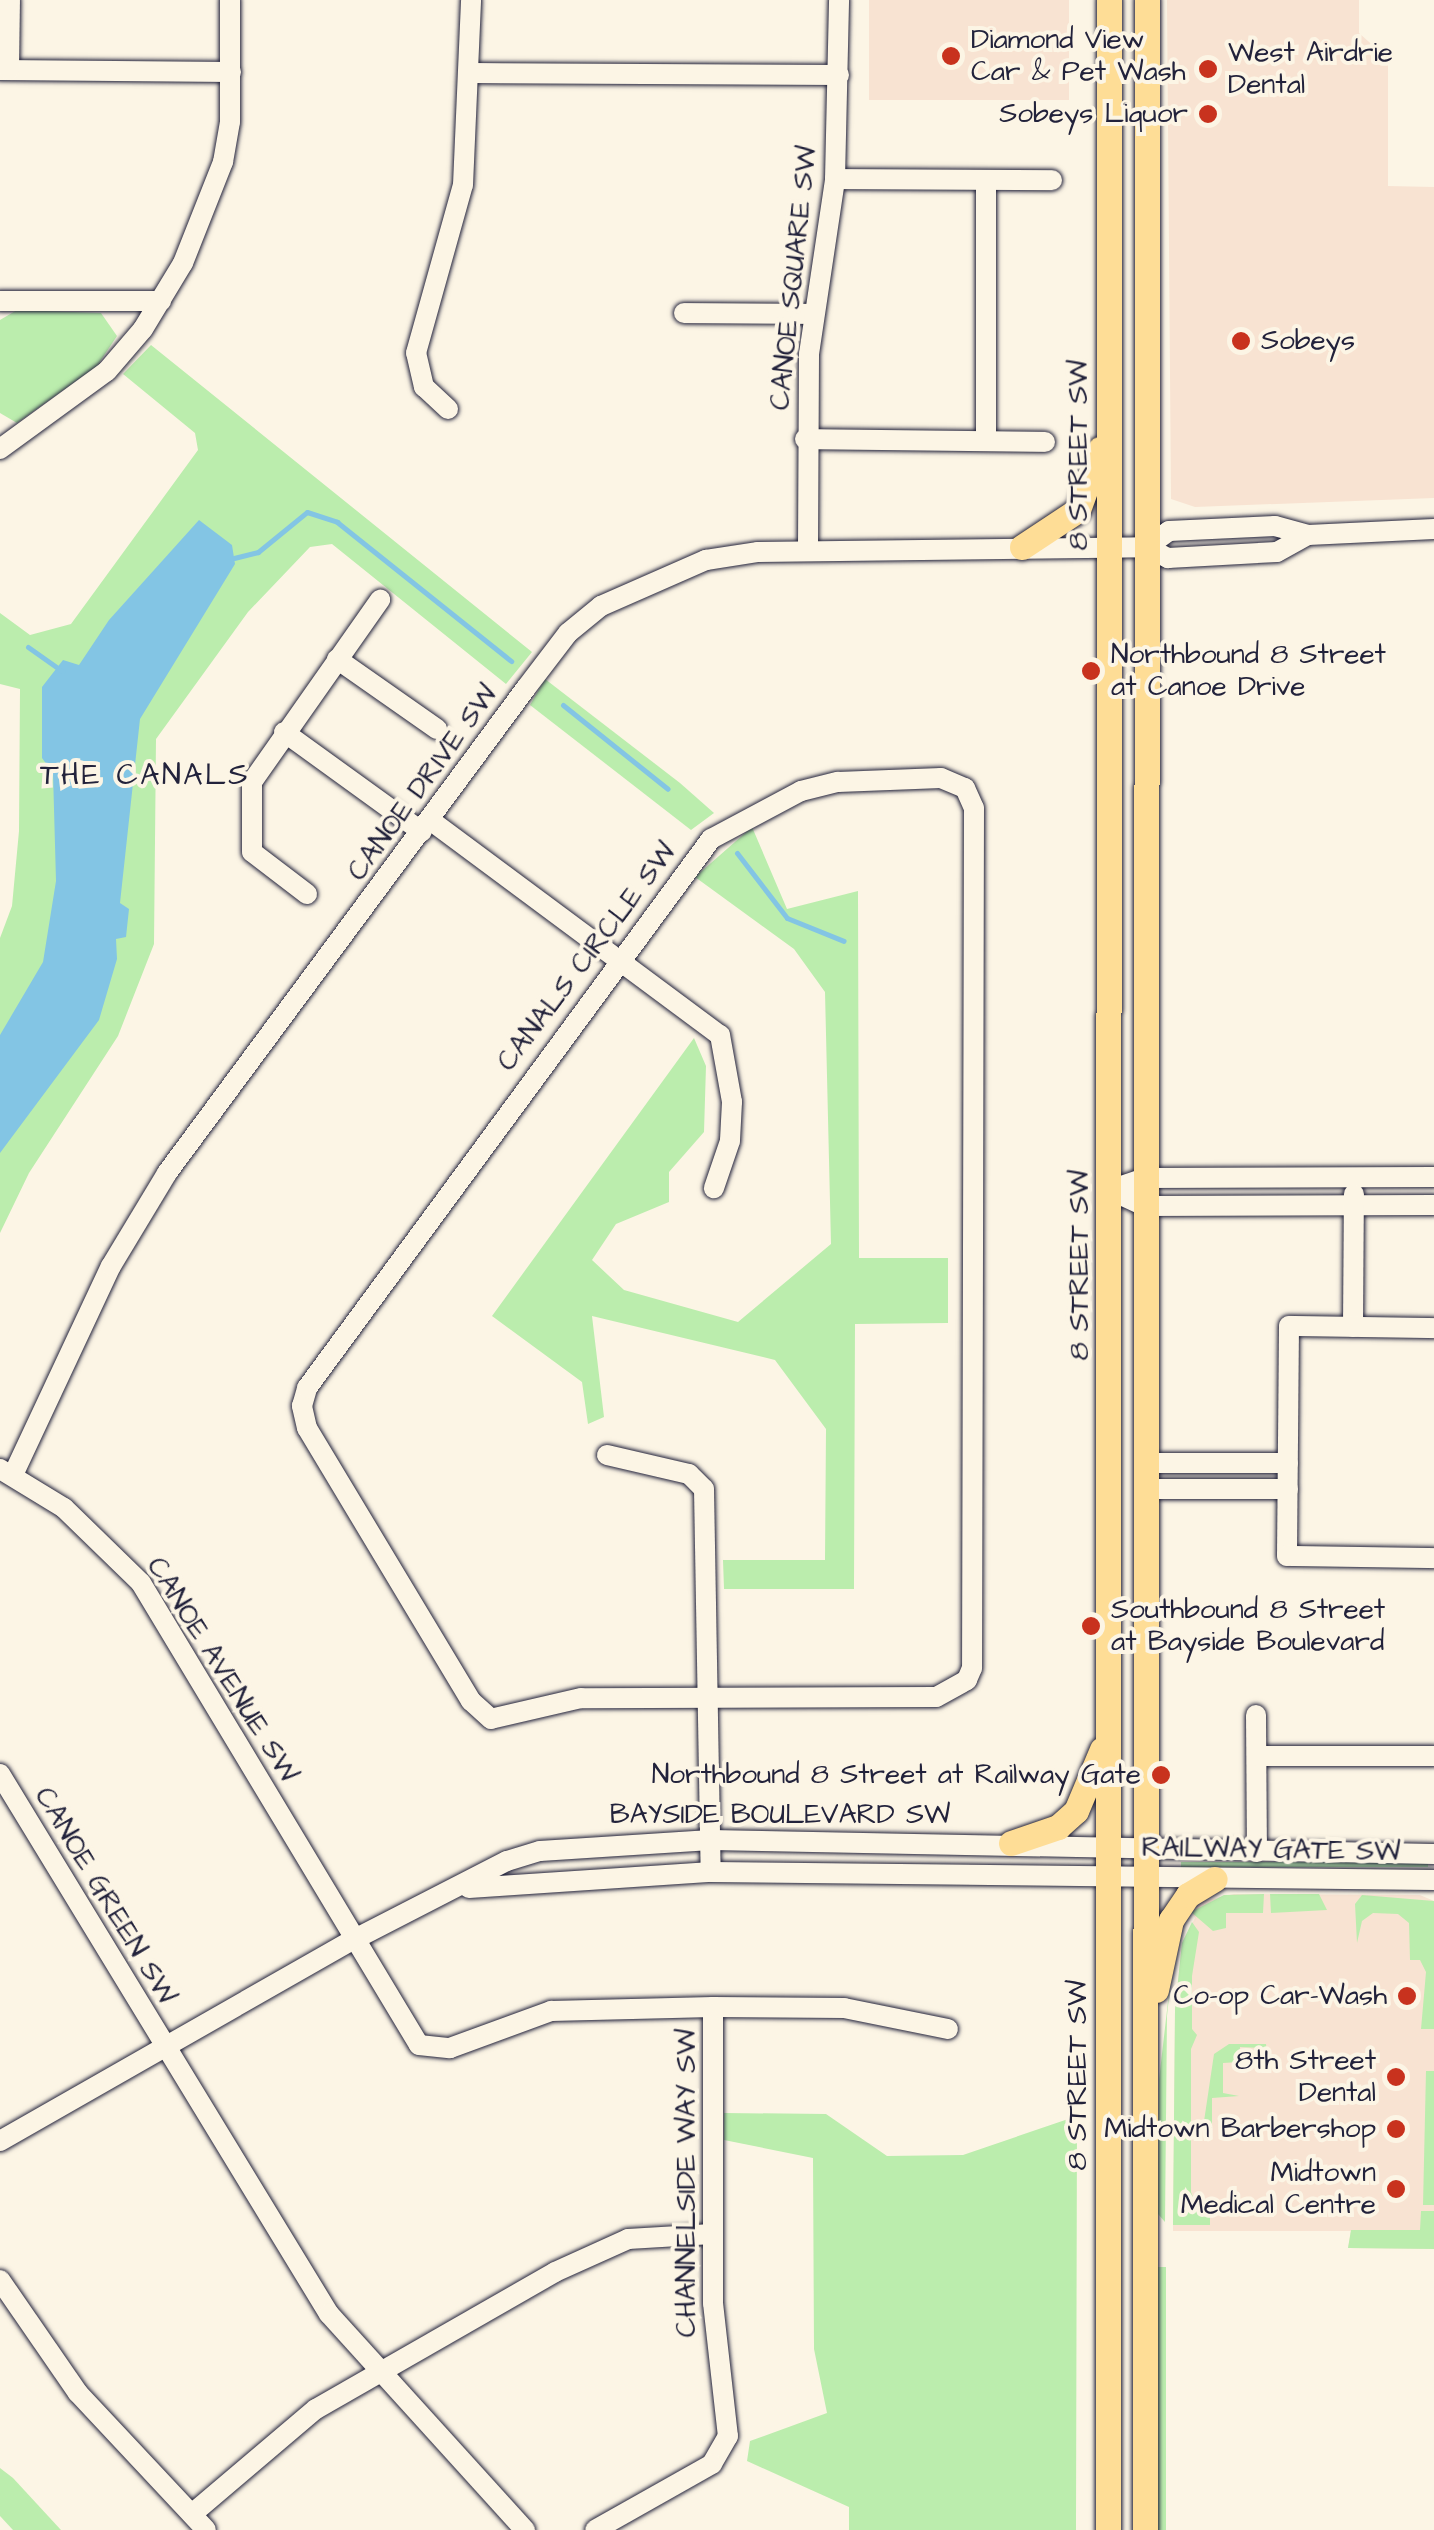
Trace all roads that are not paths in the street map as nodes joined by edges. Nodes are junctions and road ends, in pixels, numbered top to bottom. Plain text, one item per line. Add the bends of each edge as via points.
1 (10, 0) edge
2 (230, 0) edge
3 (471, 0) edge
4 (839, 0) edge
5 (1109, 0) edge
6 (1147, 0) edge
7 (4, 70) edge
8 (231, 72) junction
9 (472, 73) junction
10 (839, 75) junction
11 (836, 179) junction
12 (986, 180) junction
13 (1052, 180) dead end
14 (0, 301) edge
15 (161, 301) junction
16 (684, 313) dead end
17 (812, 314) junction
18 (448, 409) dead end
19 (1108, 426) junction
20 (805, 439) junction
21 (986, 441) junction
22 (1045, 442) dead end
23 (0, 449) edge
24 (1434, 529) edge
25 (1022, 547) junction
26 (1109, 547) junction
27 (1147, 547) junction
28 (808, 548) junction
29 (380, 600) dead end
30 (337, 658) junction
31 (436, 730) dead end
32 (284, 732) junction
33 (426, 826) junction
34 (307, 894) dead end
35 (620, 956) junction
36 (1146, 1178) junction
37 (1354, 1178) junction
38 (1434, 1178) edge
39 (714, 1188) dead end
40 (1110, 1190) junction
41 (1146, 1206) junction
42 (1354, 1206) junction
43 (1434, 1206) edge
44 (1353, 1327) junction
45 (1434, 1328) edge
46 (606, 1455) dead end
47 (1288, 1463) junction
48 (6, 1472) edge
49 (1145, 1476) junction
50 (1288, 1489) junction
51 (1434, 1558) edge
52 (707, 1694) junction
53 (1256, 1715) dead end
54 (1108, 1735) junction
55 (1257, 1756) junction
56 (1434, 1756) edge
57 (0, 1774) edge
58 (711, 1840) junction
59 (1011, 1843) junction
60 (1108, 1846) junction
61 (1145, 1849) junction
62 (1257, 1852) junction
63 (1434, 1854) edge
64 (711, 1872) junction
65 (1108, 1874) junction
66 (1145, 1877) junction
67 (1215, 1879) junction
68 (1434, 1880) edge
69 (462, 1889) junction
70 (353, 1940) junction
71 (713, 2007) junction
72 (948, 2029) dead end
73 (1145, 2039) junction
74 (162, 2047) junction
75 (0, 2140) edge
76 (712, 2234) junction
77 (0, 2280) edge
78 (376, 2369) junction
79 (192, 2514) junction
80 (206, 2530) edge
81 (525, 2530) edge
82 (596, 2530) edge
83 (1108, 2530) edge
84 (1145, 2530) edge

1 - 7 street
2 - 8 street
3 - 9 street
4 - 10 street, CANOE SQUARE SW
5 - 19 main road, 8 STREET SW
6 - 27 main road
7 - 8 street
8 - 15 street via 222,162
9 - 10 street
9 - 18 street via 463,185 416,353 424,387
10 - 11 street, CANOE SQUARE SW
11 - 12 street
11 - 17 street, CANOE SQUARE SW
12 - 13 street
12 - 21 street
14 - 15 street
15 - 23 street via 107,370
16 - 17 street
17 - 20 street, CANOE SQUARE SW
19 - 25 main road via 1078,510
19 - 26 main road, 8 STREET SW
20 - 21 street
20 - 28 street, CANOE SQUARE SW
21 - 22 street
24 - 27 street via 1308,535 1275,526 1169,531
25 - 26 street, CANOE DRIVE SW
25 - 28 street, CANOE DRIVE SW
26 - 27 street, CANOE DRIVE SW
26 - 40 main road, 8 STREET SW
27 - 36 main road
28 - 33 street, CANOE DRIVE SW via 706,560 602,606 568,633
29 - 30 street
30 - 31 street
30 - 32 street
32 - 33 street
32 - 34 street via 252,782 252,852
33 - 35 street
33 - 48 street, CANOE DRIVE SW via 167,1173 111,1266
35 - 39 street via 709,1022 727,1050 730,1141
35 - 52 street, CANALS CIRCLE SW via 314,1377 302,1406 307,1428 471,1701 491,1719 580,1698
35 - 52 street, CANALS CIRCLE SW via 711,839 756,810 820,786 878,778 942,778 972,796 972,1668 959,1689 936,1697
36 - 37 street
36 - 40 street
36 - 41 main road
37 - 38 street
37 - 42 street
40 - 41 street
40 - 54 main road, 8 STREET SW
41 - 42 street
41 - 49 main road
42 - 43 street
42 - 44 street
44 - 45 street
44 - 47 street via 1289,1326
46 - 52 street via 689,1474 704,1488
47 - 49 street
47 - 50 street
48 - 70 street, CANOE AVENUE SW via 64,1508 141,1583
49 - 50 street
49 - 61 main road
50 - 51 street via 1287,1556
52 - 58 street
53 - 55 street
54 - 59 main road via 1076,1811 1058,1828
54 - 60 main road, 8 STREET SW
55 - 56 street
55 - 62 street
57 - 74 street, CANOE GREEN SW
58 - 59 street, BAYSIDE BOULEVARD SW
58 - 64 street
58 - 69 street, BAYSIDE BOULEVARD SW via 540,1851 507,1861
59 - 60 street, BAYSIDE BOULEVARD SW
60 - 61 street, RAILWAY GATE SW
60 - 65 main road, 8 STREET SW
61 - 62 street, RAILWAY GATE SW
61 - 66 main road
62 - 63 street, RAILWAY GATE SW
64 - 65 street, BAYSIDE BOULEVARD SW
64 - 69 street, BAYSIDE BOULEVARD SW
65 - 66 street, RAILWAY GATE SW
65 - 83 main road, 8 STREET SW
66 - 67 street, RAILWAY GATE SW
66 - 73 main road
67 - 68 street, RAILWAY GATE SW
67 - 73 main road via 1188,1895 1171,1920
69 - 70 street, BAYSIDE BOULEVARD SW
70 - 71 street, CHANNELSIDE WAY SW via 410,2036 428,2049 450,2048 551,2011
70 - 74 street, BAYSIDE BOULEVARD SW
71 - 72 street via 885,2012
71 - 76 street, CHANNELSIDE WAY SW
73 - 84 main road
74 - 75 street, BAYSIDE BOULEVARD SW
74 - 78 street, CANOE GREEN SW via 291,2259
76 - 78 street via 658,2234 607,2247
76 - 82 street, CHANNELSIDE WAY SW via 726,2447 712,2464
77 - 79 street via 78,2393
78 - 79 street via 276,2437
78 - 81 street, CANOE GREEN SW
79 - 80 street

